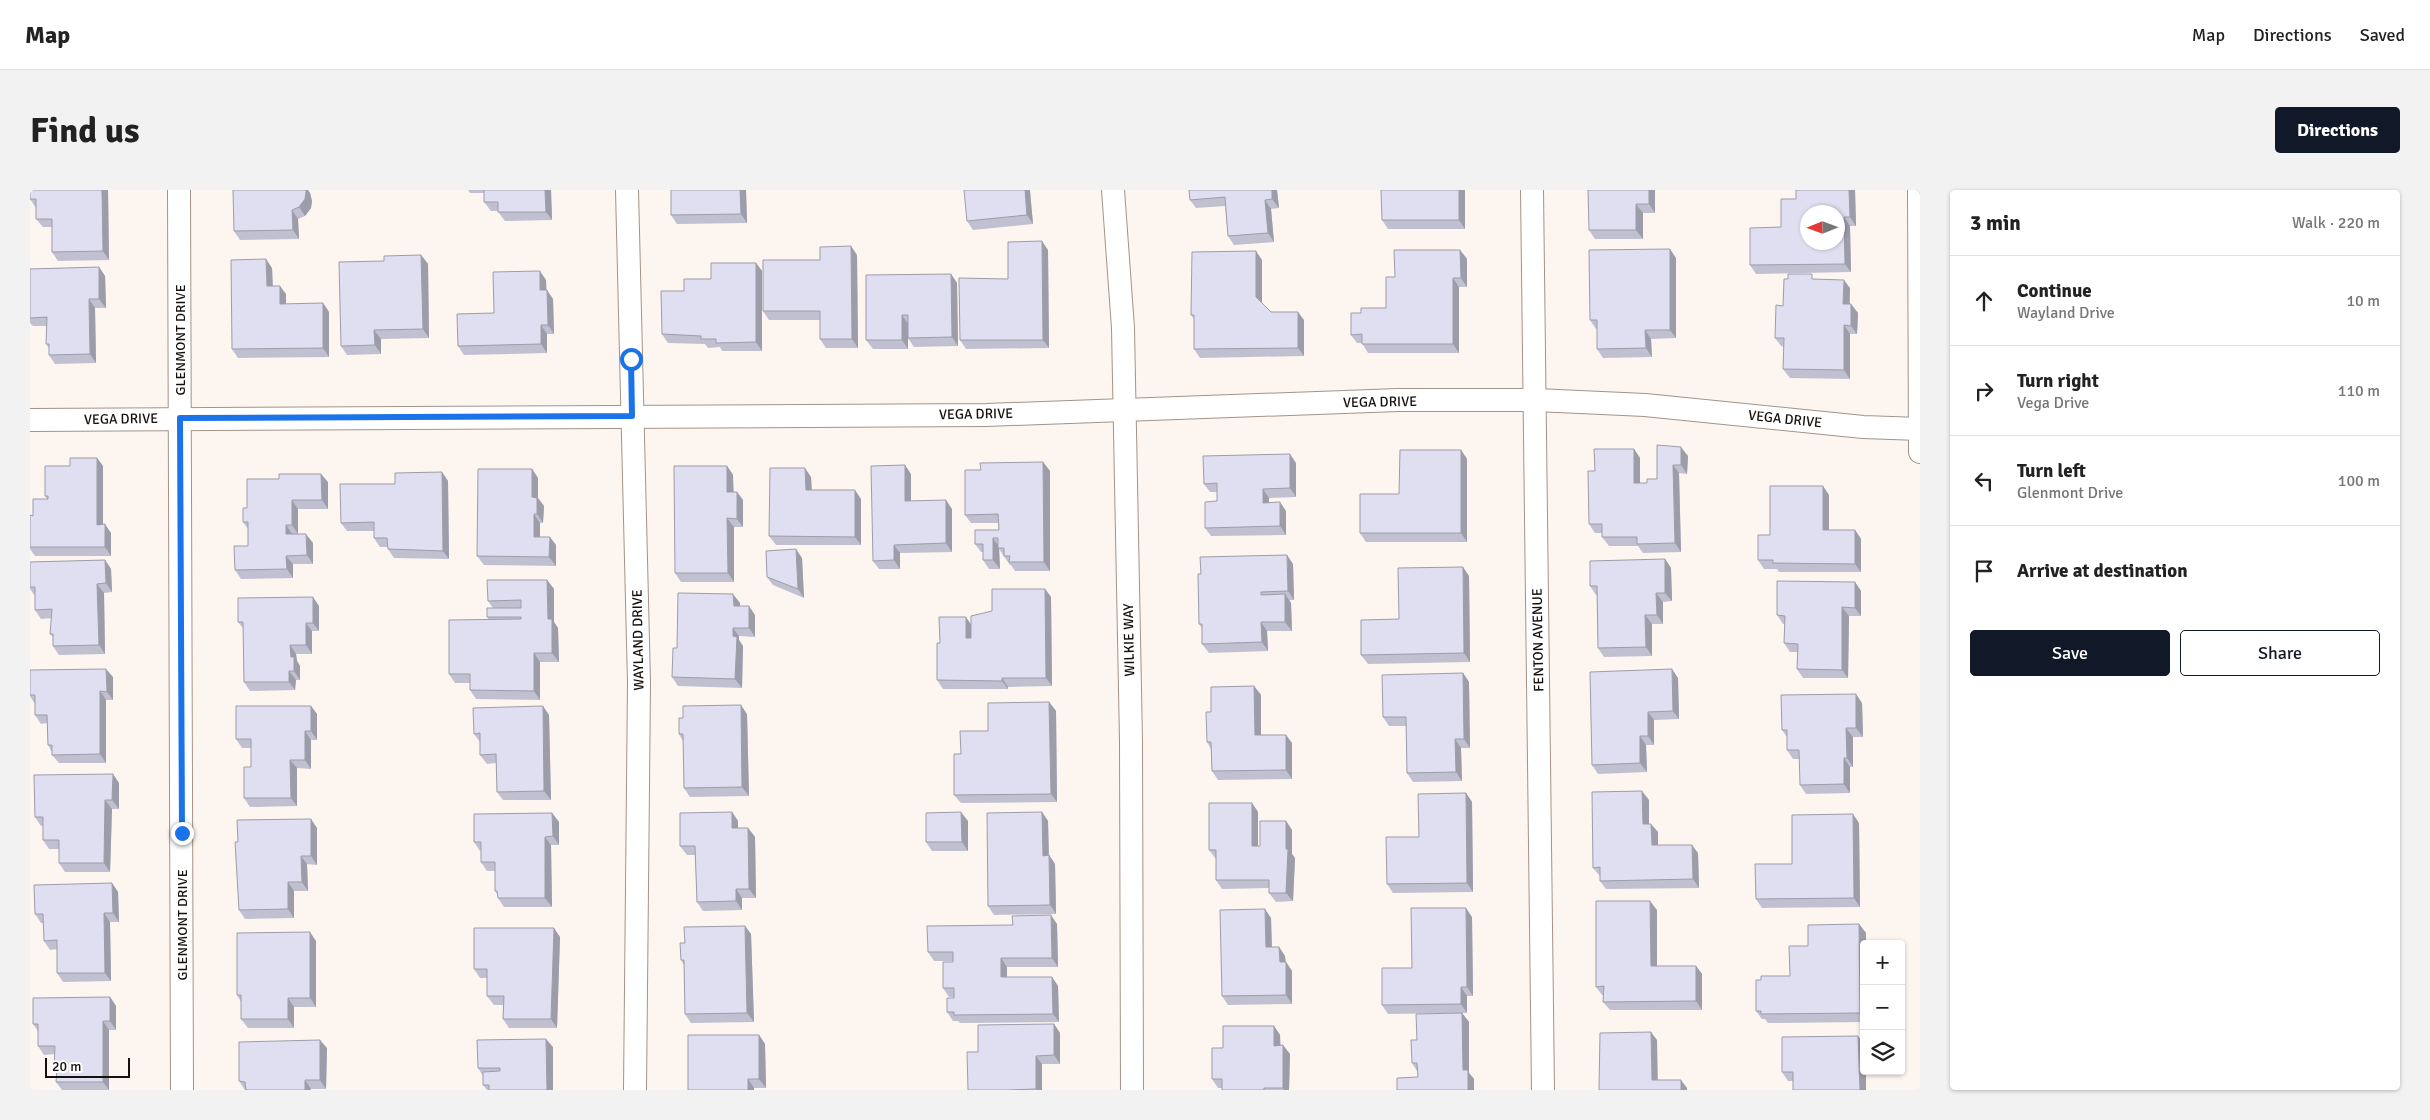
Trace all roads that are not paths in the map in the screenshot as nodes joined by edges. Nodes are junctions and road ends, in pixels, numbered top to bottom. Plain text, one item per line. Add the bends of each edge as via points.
1 (179, 190) edge
2 (627, 190) edge
3 (1113, 190) edge
4 (1532, 190) edge
5 (1918, 190) edge
6 (1536, 400) junction
7 (1125, 410) junction
8 (632, 416) junction
9 (180, 418) junction
10 (30, 420) edge
11 (1920, 429) edge
12 (1920, 452) edge
13 (182, 1090) edge
14 (635, 1090) edge
15 (1132, 1090) edge
16 (1543, 1090) edge

1 - 9 street, GLENMONT DRIVE
2 - 8 street, WAYLAND DRIVE
3 - 7 street, WILKIE WAY
4 - 6 street, FENTON AVENUE
5 - 11 street
6 - 7 street, VEGA DRIVE via 1398,400
6 - 11 street, VEGA DRIVE via 1646,405 1863,427
6 - 16 street, FENTON AVENUE
7 - 8 street, VEGA DRIVE via 986,415
7 - 15 street, WILKIE WAY
8 - 9 street, VEGA DRIVE
8 - 14 street, WAYLAND DRIVE via 639,684
9 - 10 street, VEGA DRIVE
9 - 13 street, GLENMONT DRIVE
11 - 12 street

